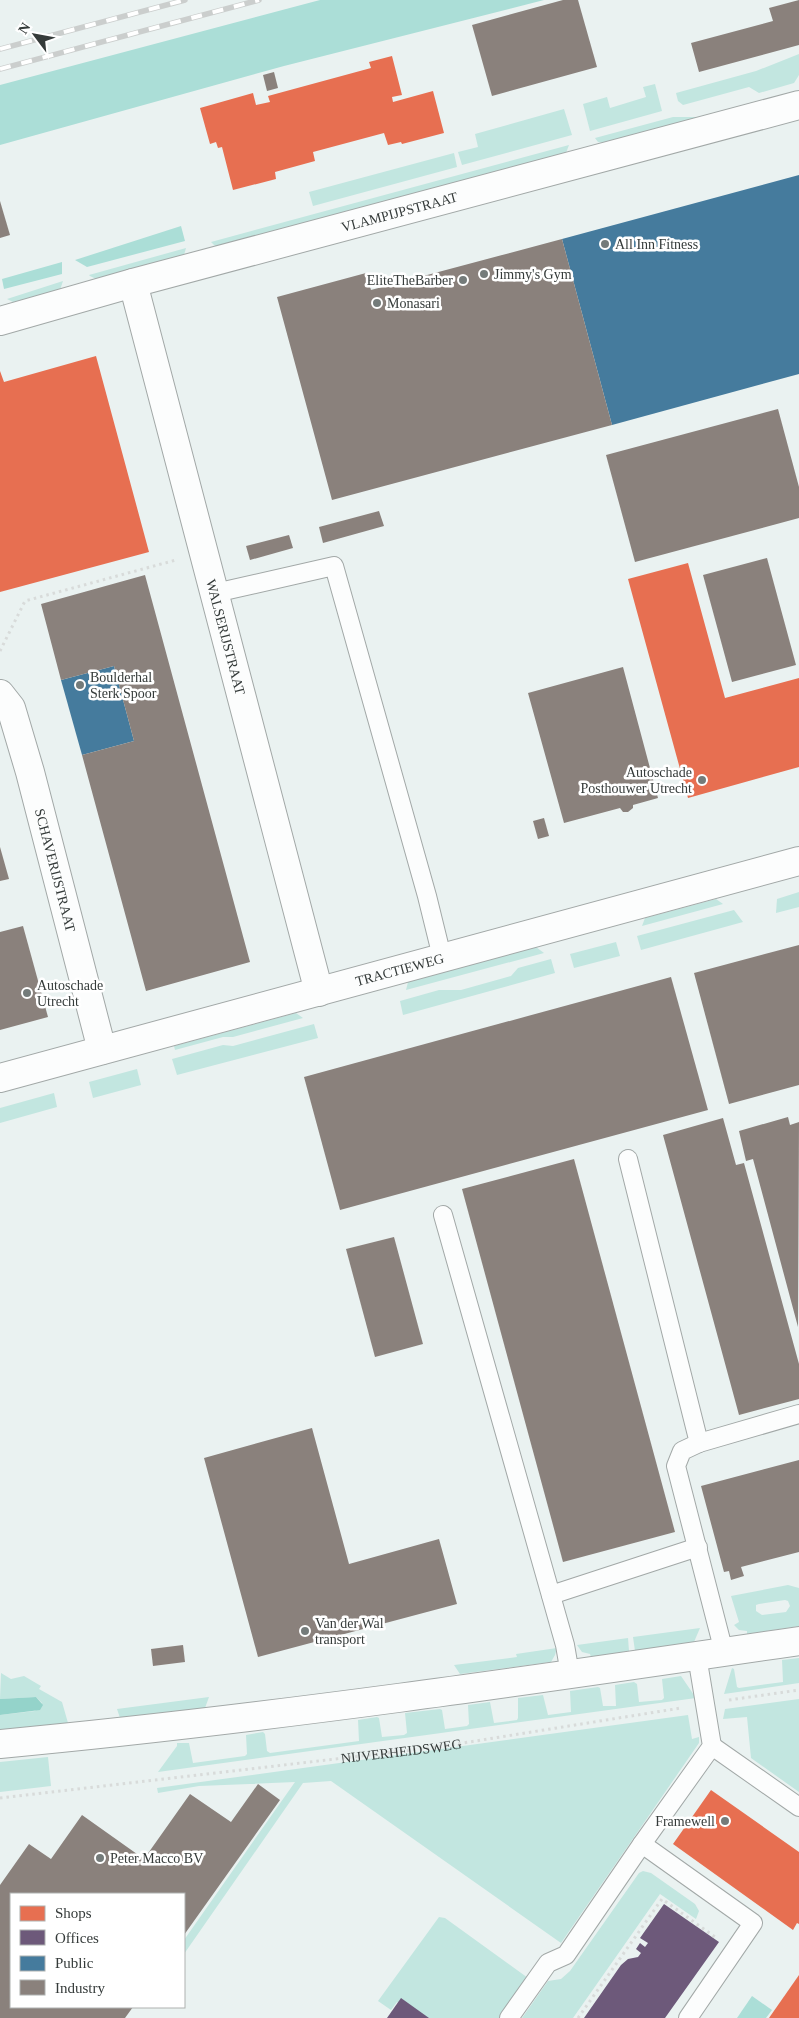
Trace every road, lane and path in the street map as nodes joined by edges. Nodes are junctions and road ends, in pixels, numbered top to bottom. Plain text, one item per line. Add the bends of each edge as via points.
1 (799, 105) edge
2 (133, 283) junction
3 (0, 321) edge
4 (204, 552) junction
5 (215, 593) junction
6 (0, 651) edge
7 (0, 694) edge
8 (799, 860) edge
9 (442, 957) junction
10 (319, 992) junction
11 (102, 1050) junction
12 (0, 1078) edge
13 (628, 1159) dead end
14 (443, 1215) dead end
15 (799, 1414) edge
16 (699, 1442) junction
17 (698, 1547) junction
18 (551, 1595) junction
19 (799, 1641) edge
20 (724, 1652) junction
21 (697, 1656) junction
22 (570, 1674) junction
23 (799, 1690) edge
24 (705, 1704) junction
25 (0, 1744) edge
26 (712, 1746) junction
27 (0, 1798) edge
28 (799, 1807) edge
29 (642, 1844) junction
30 (734, 1951) junction
31 (508, 2018) edge
32 (578, 2018) edge
33 (688, 2018) edge

1 - 2 street, VLAMPIJPSTRAAT
2 - 3 street, VLAMPIJPSTRAAT
2 - 4 street, WALSERIJSTRAAT
4 - 5 street, WALSERIJSTRAAT
4 - 6 path via 25,601
5 - 9 lane via 334,566
5 - 10 street, WALSERIJSTRAAT
7 - 11 street, SCHAVERIJSTRAAT via 11,708 30,772
8 - 9 street, TRACTIEWEG
9 - 10 street, TRACTIEWEG
10 - 11 street, TRACTIEWEG
11 - 12 street, TRACTIEWEG
13 - 16 lane
14 - 18 lane
15 - 16 lane
16 - 17 lane via 682,1451 676,1466
17 - 18 lane
17 - 20 lane
18 - 22 lane
19 - 20 street
20 - 21 street
21 - 22 street
21 - 24 lane
22 - 25 street
23 - 24 path, NIJVERHEIDSWEG
24 - 26 lane
24 - 27 path, NIJVERHEIDSWEG via 438,1747
26 - 28 lane
26 - 29 lane
29 - 30 lane via 753,1923
29 - 31 lane via 566,1955 548,1963
30 - 32 path via 662,1899
30 - 33 lane

